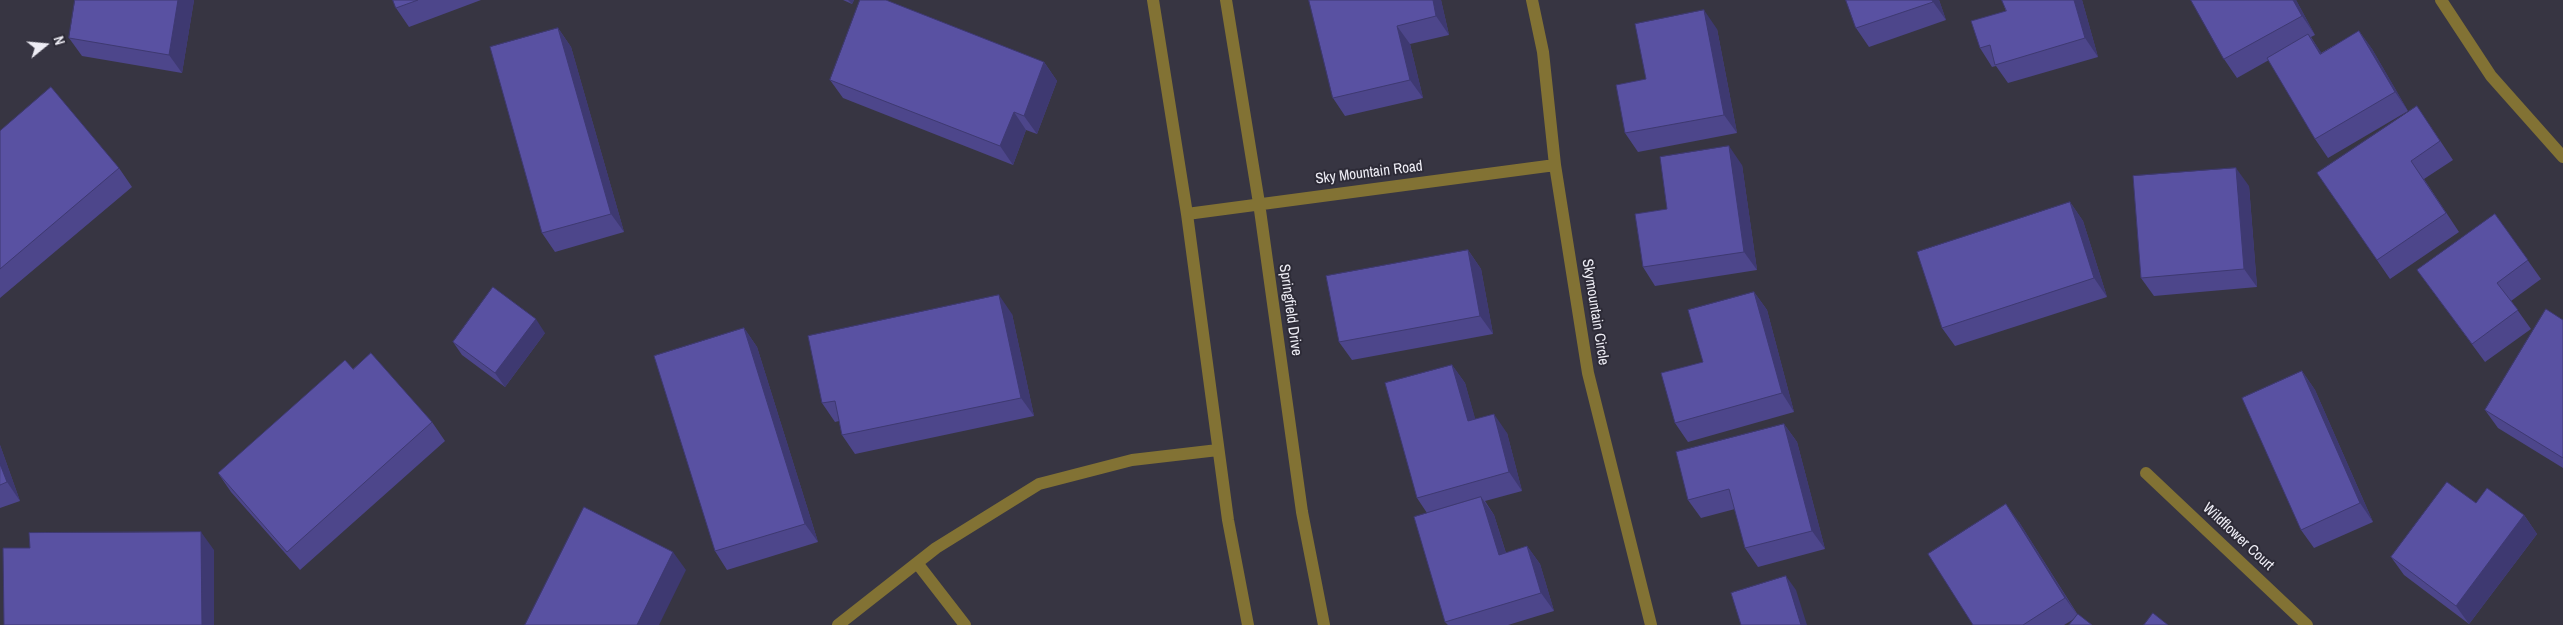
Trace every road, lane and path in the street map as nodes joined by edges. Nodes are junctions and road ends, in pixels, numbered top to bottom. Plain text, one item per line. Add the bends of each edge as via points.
1 (1153, 0) edge
2 (1226, 0) edge
3 (1532, 0) edge
4 (2441, 0) edge
5 (2563, 158) edge
6 (1555, 165) junction
7 (1259, 203) junction
8 (1187, 214) junction
9 (1218, 450) junction
10 (2146, 472) dead end
11 (917, 563) junction
12 (838, 625) edge
13 (965, 625) edge
14 (1248, 625) edge
15 (1324, 625) edge
16 (1651, 625) edge
17 (2307, 625) edge

1 - 8 street
2 - 7 street, Springfield Drive
3 - 6 street, Skymountain Circle via 1543,52
4 - 5 street via 2491,76
6 - 7 street, Sky Mountain Road
6 - 16 street, Skymountain Circle via 1588,373
7 - 8 street, Sky Mountain Road
7 - 15 street, Springfield Drive via 1302,512
8 - 9 street
9 - 11 street via 1132,460 1039,484
9 - 14 street
10 - 17 street, Wildflower Court
11 - 12 street
11 - 13 street

